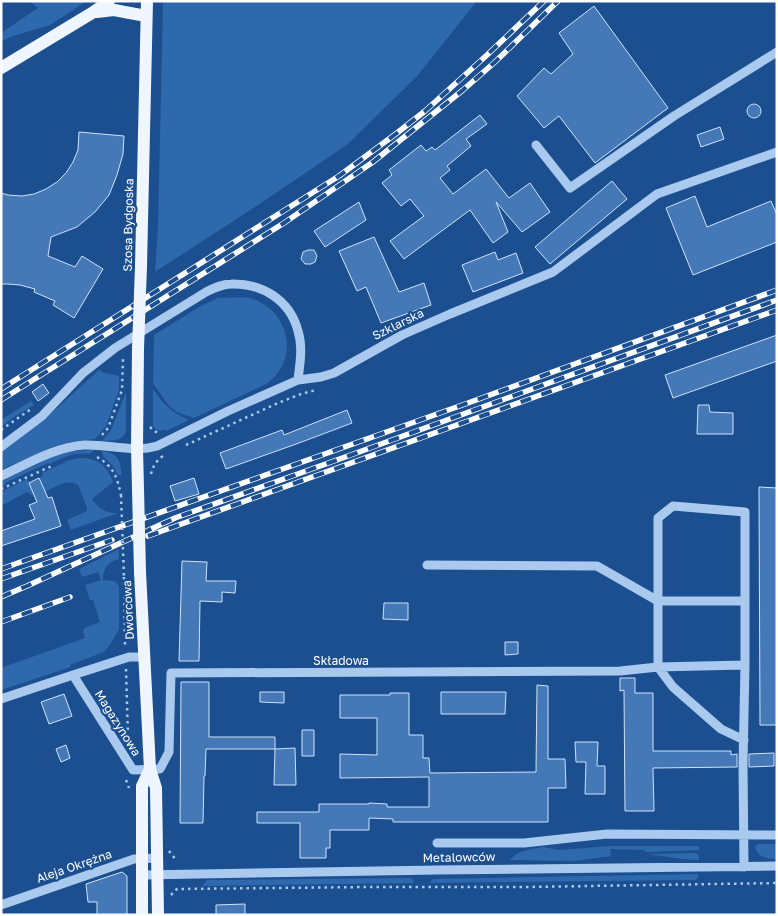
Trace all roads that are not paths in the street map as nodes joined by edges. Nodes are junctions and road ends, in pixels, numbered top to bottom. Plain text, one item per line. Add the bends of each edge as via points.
1 (110, 1) edge
2 (147, 1) edge
3 (92, 13) junction
4 (146, 16) junction
5 (777, 52) edge
6 (1, 68) edge
7 (536, 145) dead end
8 (777, 152) edge
9 (298, 380) junction
10 (1, 447) edge
11 (136, 448) junction
12 (1, 476) edge
13 (428, 566) dead end
14 (658, 601) junction
15 (745, 601) junction
16 (145, 657) junction
17 (745, 665) junction
18 (658, 667) junction
19 (73, 675) junction
20 (1, 699) edge
21 (744, 740) junction
22 (150, 769) junction
23 (744, 835) junction
24 (777, 835) edge
25 (437, 843) dead end
26 (142, 858) junction
27 (157, 858) junction
28 (777, 866) edge
29 (744, 867) junction
30 (157, 874) junction
31 (142, 875) junction
32 (1, 904) edge
33 (142, 915) edge
34 (158, 915) edge

1 - 3 main road
2 - 4 main road, Szosa Bydgoska
3 - 4 main road via 114,10
3 - 6 main road
4 - 11 main road, Szosa Bydgoska, bridge
5 - 7 street via 674,116 570,188
8 - 9 street, Szklarska via 656,194 553,272 402,335 334,373
9 - 10 street via 300,343 294,318 287,308 266,290 255,286 219,286 115,348 83,374 42,416
9 - 11 street, Szklarska via 157,446
11 - 12 street, Szklarska via 74,446
11 - 16 main road, Dworcowa, bridge
13 - 14 street via 597,566
14 - 15 street
14 - 15 street via 658,518 673,506 745,512
14 - 18 street
15 - 17 street
16 - 19 street via 129,657
16 - 22 main road, Dworcowa
17 - 18 street
17 - 21 street
18 - 21 street via 673,687 721,729
18 - 22 street, Składowa via 620,671 171,673 169,752 160,769
19 - 20 street
19 - 22 street, Magazynowa via 133,770
21 - 23 street
22 - 26 main road, Dworcowa via 142,786
22 - 27 main road, Dworcowa via 156,788
23 - 24 street
23 - 25 street via 607,834 524,843
23 - 29 street
26 - 27 street, Aleja Okrężna
26 - 31 main road, Dworcowa
26 - 32 street, Aleja Okrężna
27 - 30 main road, Dworcowa
28 - 29 street, Metalowców
29 - 30 street, Metalowców
30 - 31 street, Metalowców
30 - 34 main road, Dworcowa
31 - 33 main road, Dworcowa

